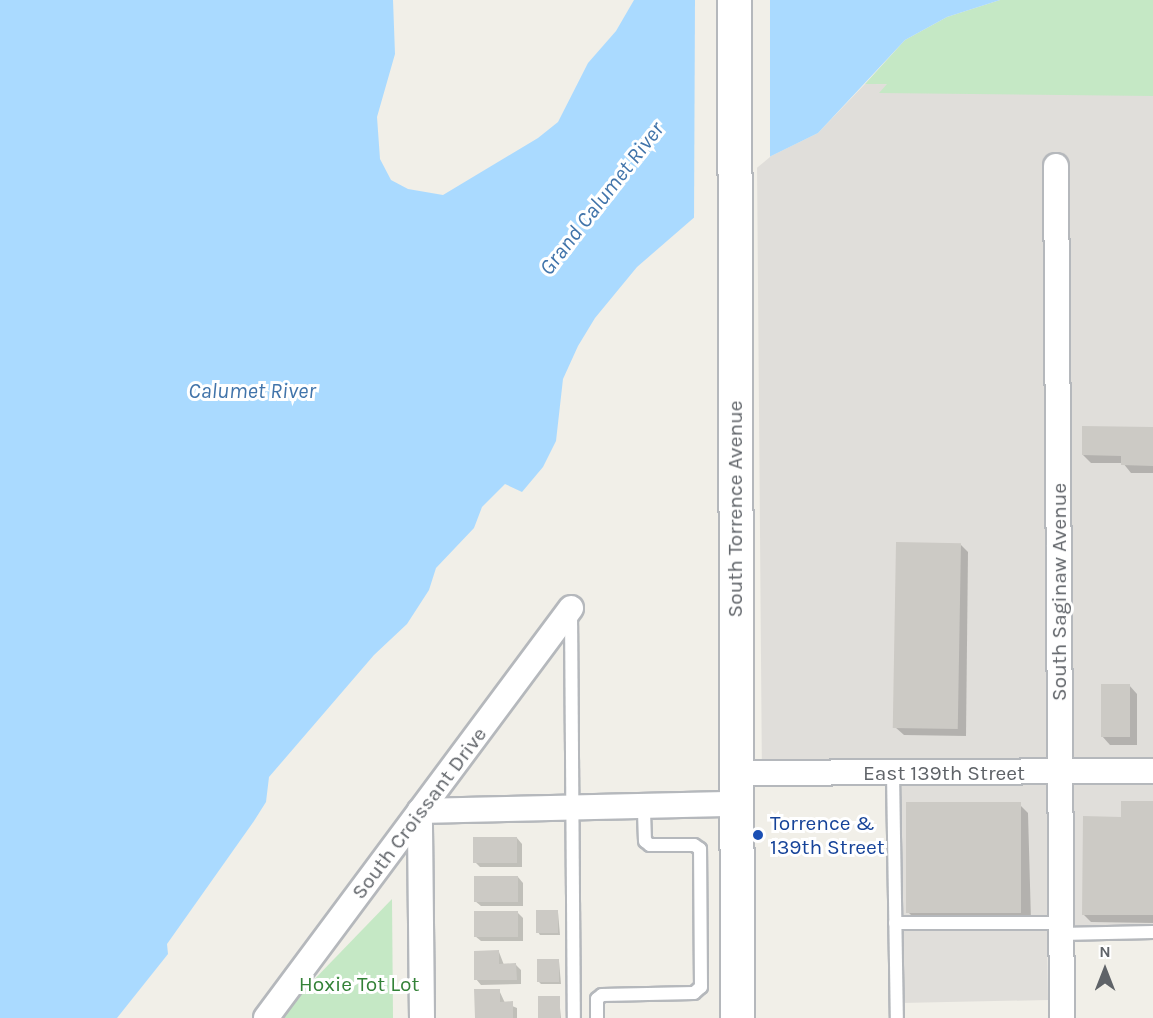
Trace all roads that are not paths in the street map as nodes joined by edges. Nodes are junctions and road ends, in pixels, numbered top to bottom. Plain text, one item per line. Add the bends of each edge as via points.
1 (734, 0) edge
2 (1056, 166) dead end
3 (571, 608) joint
4 (1153, 771) edge
5 (893, 773) junction
6 (1060, 773) junction
7 (736, 789) junction
8 (644, 807) junction
9 (573, 808) junction
10 (420, 811) junction
11 (895, 923) junction
12 (1061, 928) junction
13 (1153, 932) edge
14 (266, 1018) edge
15 (422, 1018) edge
16 (574, 1018) edge
17 (597, 1018) edge
18 (737, 1018) edge
19 (897, 1018) edge
20 (1062, 1018) edge

1 - 7 main road, South Torrence Avenue
2 - 6 street, South Saginaw Avenue
3 - 9 lane
3 - 10 street, South Croissant Drive
4 - 6 street, East 139th Street
5 - 6 street, East 139th Street
5 - 7 street, East 139th Street
5 - 11 lane
6 - 12 street, South Saginaw Avenue
7 - 8 street, East 139th Street
7 - 18 main road, South Torrence Avenue
8 - 9 street, East 139th Street
8 - 17 lane via 645,841 650,845 694,845 700,849 701,987 694,993 602,995 597,999
9 - 10 street, East 139th Street
9 - 16 lane
10 - 14 street, South Croissant Drive
10 - 15 street
11 - 12 lane
11 - 19 lane
12 - 13 lane
12 - 20 street, South Saginaw Avenue

